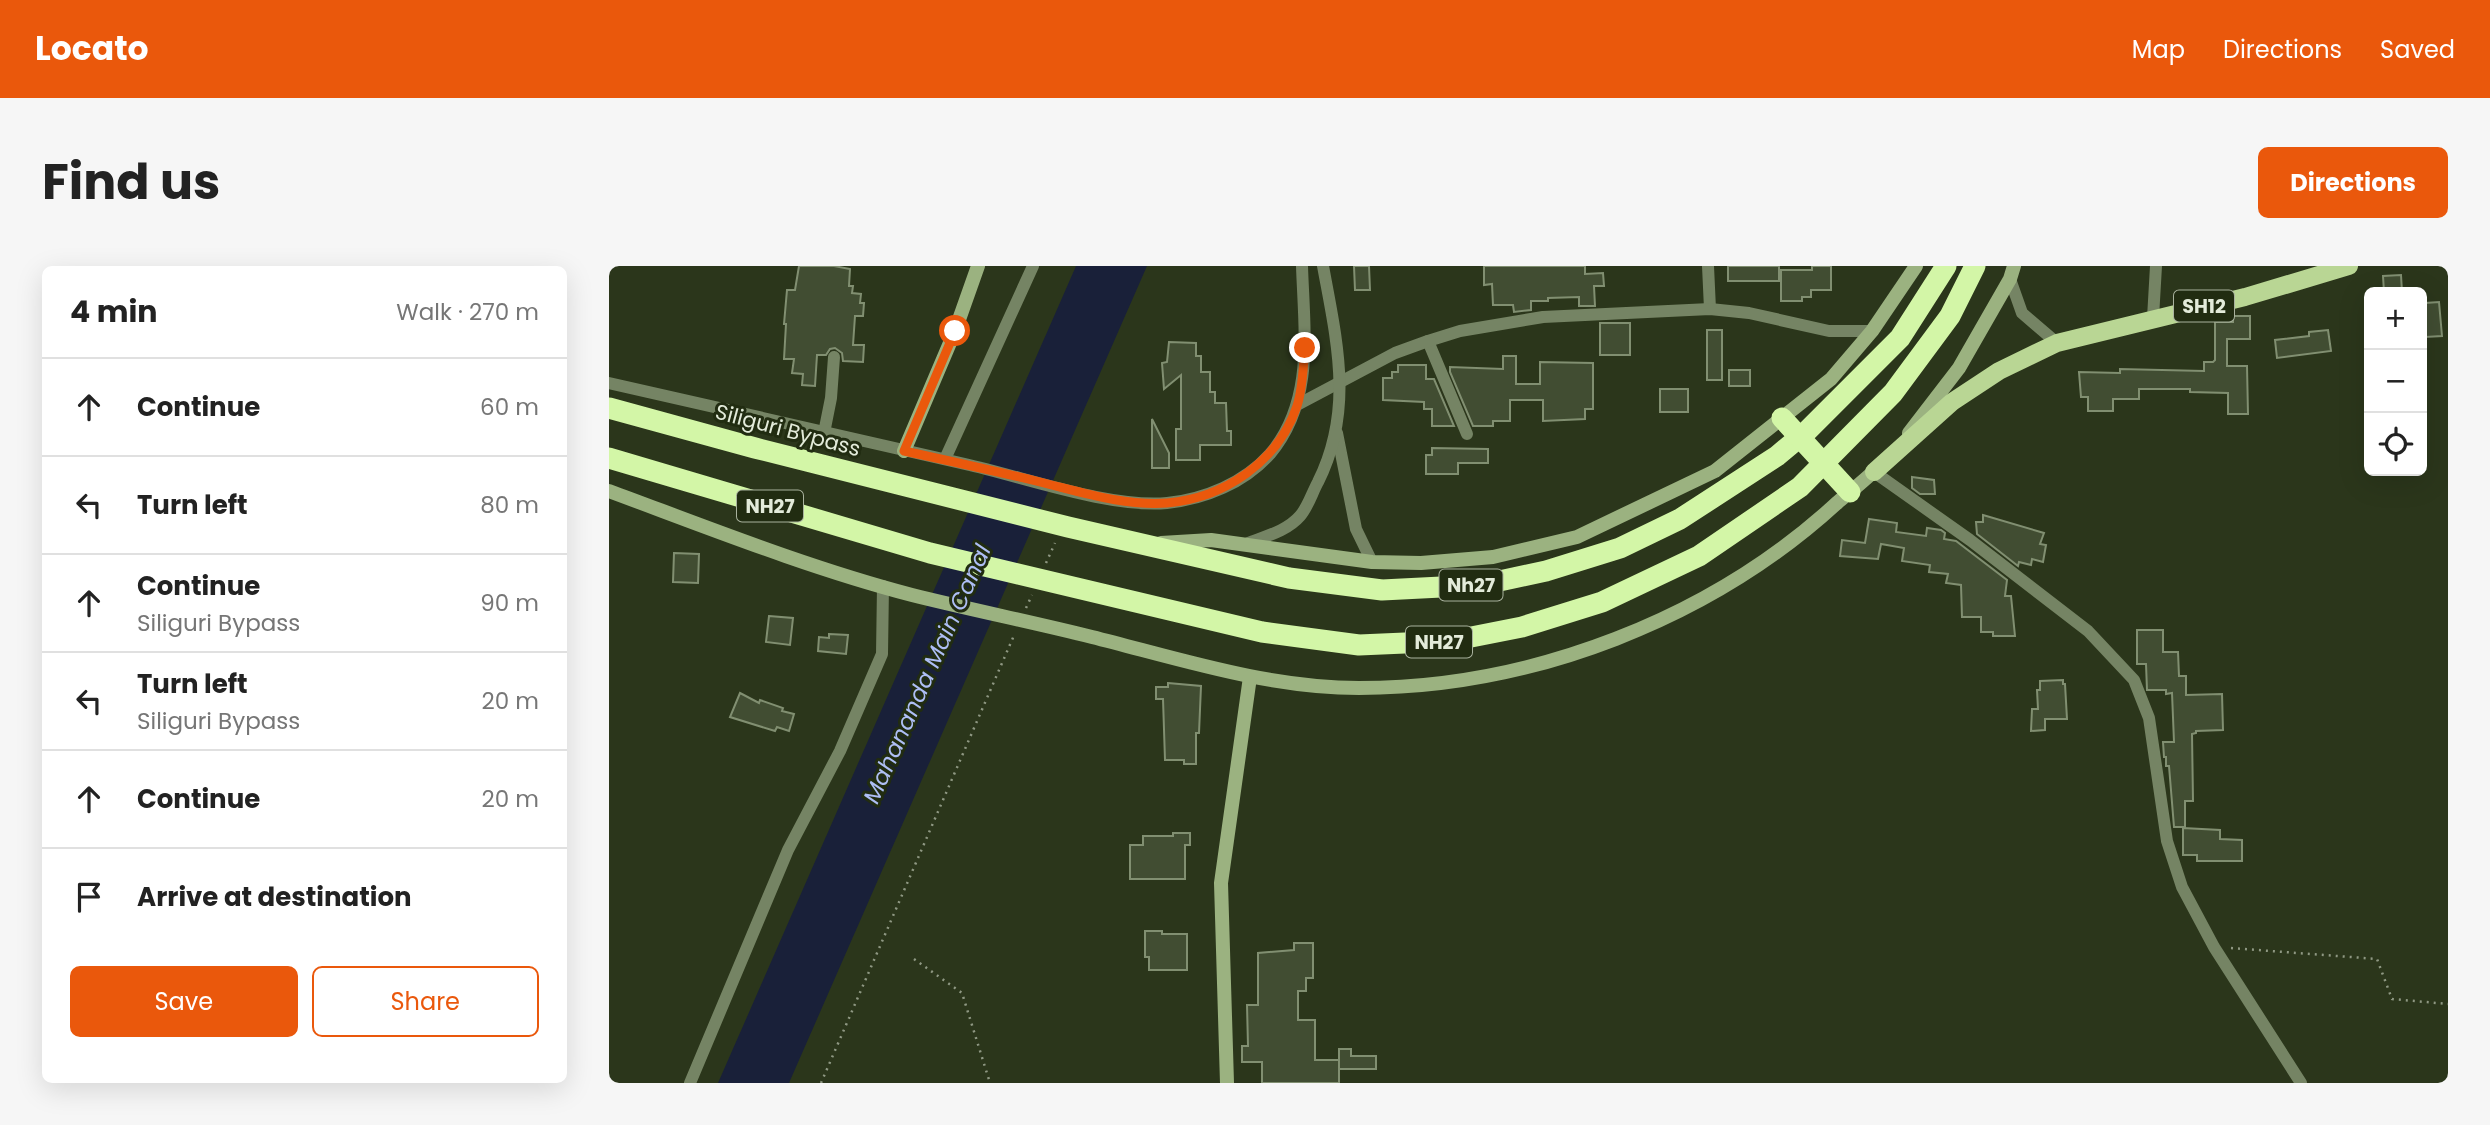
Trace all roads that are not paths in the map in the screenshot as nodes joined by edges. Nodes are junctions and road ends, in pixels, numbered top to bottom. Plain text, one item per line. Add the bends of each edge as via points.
1 (978, 266) edge
2 (1033, 266) edge
3 (1302, 266) edge
4 (1323, 266) edge
5 (1708, 266) edge
6 (1916, 266) edge
7 (1946, 266) edge
8 (1975, 266) edge
9 (2155, 266) edge
10 (2349, 266) edge
11 (2012, 273) edge
12 (2305, 273) edge
13 (1710, 309) junction
14 (2153, 318) junction
15 (1873, 331) junction
16 (1428, 341) junction
17 (2057, 343) junction
18 (834, 357) dead end
19 (1340, 382) junction
20 (609, 383) edge
21 (1297, 405) junction
22 (609, 408) edge
23 (1782, 418) junction
24 (1336, 429) junction
25 (824, 433) junction
26 (1467, 433) dead end
27 (904, 451) junction
28 (609, 458) edge
29 (945, 460) junction
30 (1874, 472) junction
31 (609, 491) edge
32 (1850, 492) junction
33 (1248, 543) junction
34 (1139, 544) junction
35 (1372, 562) junction
36 (883, 586) junction
37 (1250, 677) junction
38 (690, 1083) edge
39 (1227, 1083) edge
40 (2301, 1083) edge

1 - 27 street
2 - 29 street
3 - 21 street via 1305,348
4 - 19 street
5 - 13 street
6 - 15 street
7 - 34 highway, Nh27 via 1901,338 1807,431 1680,519 1620,548 1481,585 1383,590 1289,578
8 - 28 highway, NH27 via 1950,316 1893,393 1800,487 1699,556 1602,602 1522,627 1451,641 1359,645 1262,632 930,553
9 - 14 street
10 - 12 main road, SH12
11 - 17 street via 2022,313
11 - 30 street via 1959,368
12 - 14 main road, SH12 via 2245,297
13 - 15 street via 1829,331
13 - 16 street via 1542,317
14 - 17 main road, SH12
15 - 23 street via 1831,379
16 - 19 street
16 - 26 street
17 - 30 main road via 1999,371 1952,402
18 - 25 street
19 - 21 street
19 - 24 street
20 - 25 street
21 - 29 street via 1270,454 1243,477 1215,492 1167,503 1105,498
22 - 34 highway, Siliguri Bypass / NH27 via 955,498 1062,533
23 - 32 highway
23 - 35 street via 1715,471 1577,537 1493,557 1421,564
24 - 33 street via 1324,468 1301,515 1283,529
24 - 35 street via 1356,529
25 - 27 street
27 - 29 street
30 - 32 street
30 - 40 street via 2088,631 2134,680 2149,718 2167,841 2182,887 2214,947
31 - 36 street
32 - 37 street via 1812,527 1717,593 1613,641 1450,682 1358,688
33 - 34 street
33 - 35 street
36 - 37 street via 1024,617
36 - 38 street via 882,654 840,751 788,850
37 - 39 street via 1221,883

